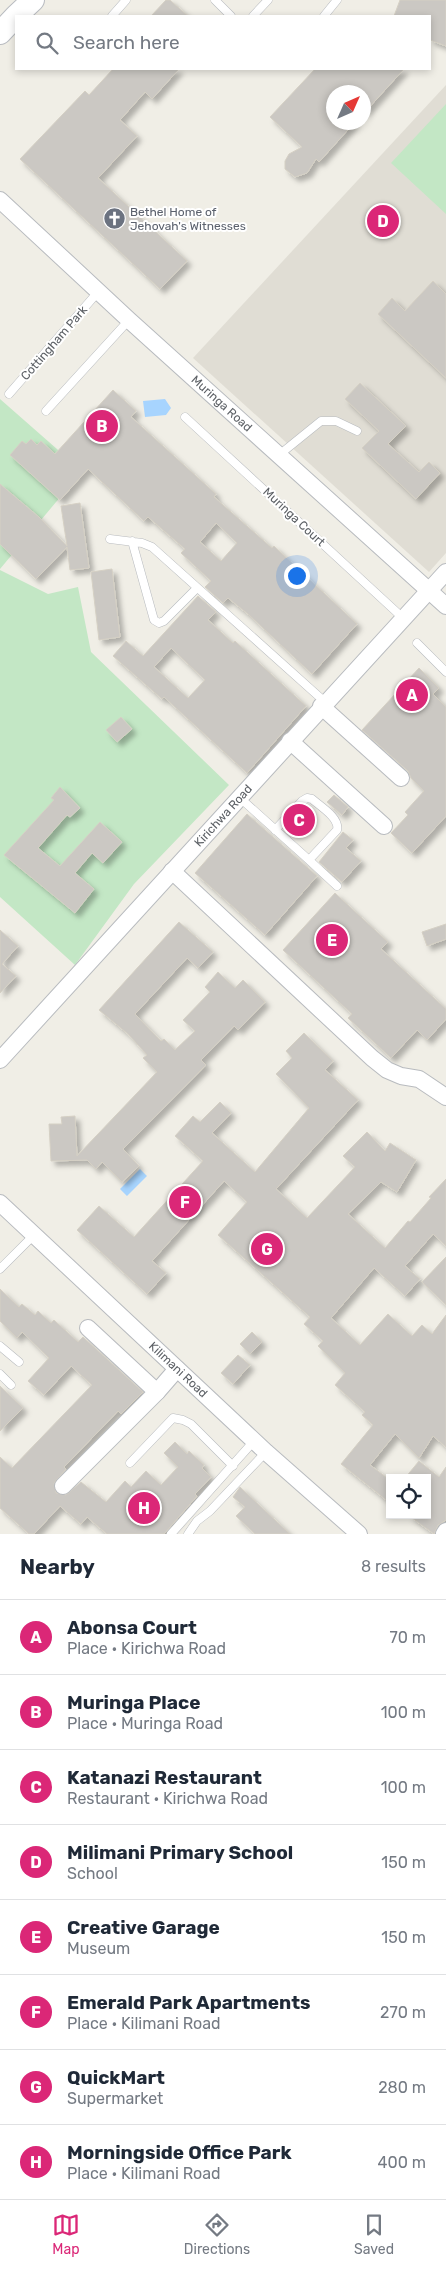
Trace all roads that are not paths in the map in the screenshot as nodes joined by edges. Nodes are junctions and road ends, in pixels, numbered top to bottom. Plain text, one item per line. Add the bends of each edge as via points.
1 (33, 0) edge
2 (126, 0) edge
3 (215, 0) edge
4 (268, 0) edge
5 (338, 0) edge
6 (17, 15) edge
7 (113, 15) edge
8 (230, 15) edge
9 (254, 15) edge
10 (325, 15) edge
11 (15, 17) edge
12 (0, 32) edge
13 (0, 200) edge
14 (98, 292) junction
15 (129, 320) junction
16 (9, 394) dead end
17 (46, 411) dead end
18 (185, 417) dead end
19 (357, 431) dead end
20 (280, 455) junction
21 (110, 539) dead end
22 (132, 541) junction
23 (446, 572) edge
24 (197, 588) junction
25 (429, 590) junction
26 (446, 606) edge
27 (403, 618) junction
28 (417, 642) dead end
29 (446, 672) edge
30 (323, 704) junction
31 (290, 741) junction
32 (401, 778) dead end
33 (239, 797) junction
34 (384, 826) dead end
35 (275, 830) junction
36 (309, 860) junction
37 (172, 870) junction
38 (337, 886) dead end
39 (0, 1060) edge
40 (446, 1097) edge
41 (0, 1203) edge
42 (34, 1235) junction
43 (0, 1269) edge
44 (88, 1328) dead end
45 (0, 1346) edge
46 (19, 1362) dead end
47 (177, 1370) junction
48 (0, 1374) edge
49 (11, 1385) dead end
50 (157, 1392) junction
51 (260, 1447) junction
52 (130, 1463) dead end
53 (233, 1466) junction
54 (63, 1486) dead end
55 (446, 1531) edge
56 (171, 1534) edge
57 (188, 1534) edge
58 (359, 1534) edge
59 (444, 1534) edge

1 - 6 street
2 - 7 lane
3 - 8 lane
4 - 9 lane
5 - 10 lane
11 - 12 street
13 - 14 street, Muringa Road
14 - 15 street, Muringa Road
14 - 16 lane, Cottingham Park
15 - 17 lane
15 - 20 street, Muringa Road
18 - 27 lane, Muringa Court
19 - 20 lane via 336,421 321,421
20 - 25 street, Muringa Road
21 - 22 lane
22 - 24 lane via 152,547
22 - 24 lane via 154,620 164,621
23 - 25 street, Kirichwa Road
24 - 30 lane
25 - 26 street, Muringa Road
25 - 27 street, Kirichwa Road
27 - 30 street, Kirichwa Road
28 - 29 lane
30 - 31 street, Kirichwa Road
30 - 32 street
31 - 33 street, Kirichwa Road
31 - 34 street
33 - 35 lane
33 - 37 street, Kirichwa Road
35 - 36 lane
35 - 36 lane via 307,798 336,820 337,830
36 - 38 lane
37 - 39 street, Kirichwa Road
37 - 40 street via 372,1058 387,1070 419,1080
41 - 42 street, Kilimani Road
42 - 43 lane
42 - 47 street, Kilimani Road
44 - 50 street
45 - 46 lane
47 - 50 street
47 - 51 street, Kilimani Road
48 - 49 lane
50 - 54 street
51 - 53 lane
51 - 57 lane
51 - 58 street, Kilimani Road
52 - 53 lane via 173,1418 191,1424
53 - 56 lane
55 - 59 street

